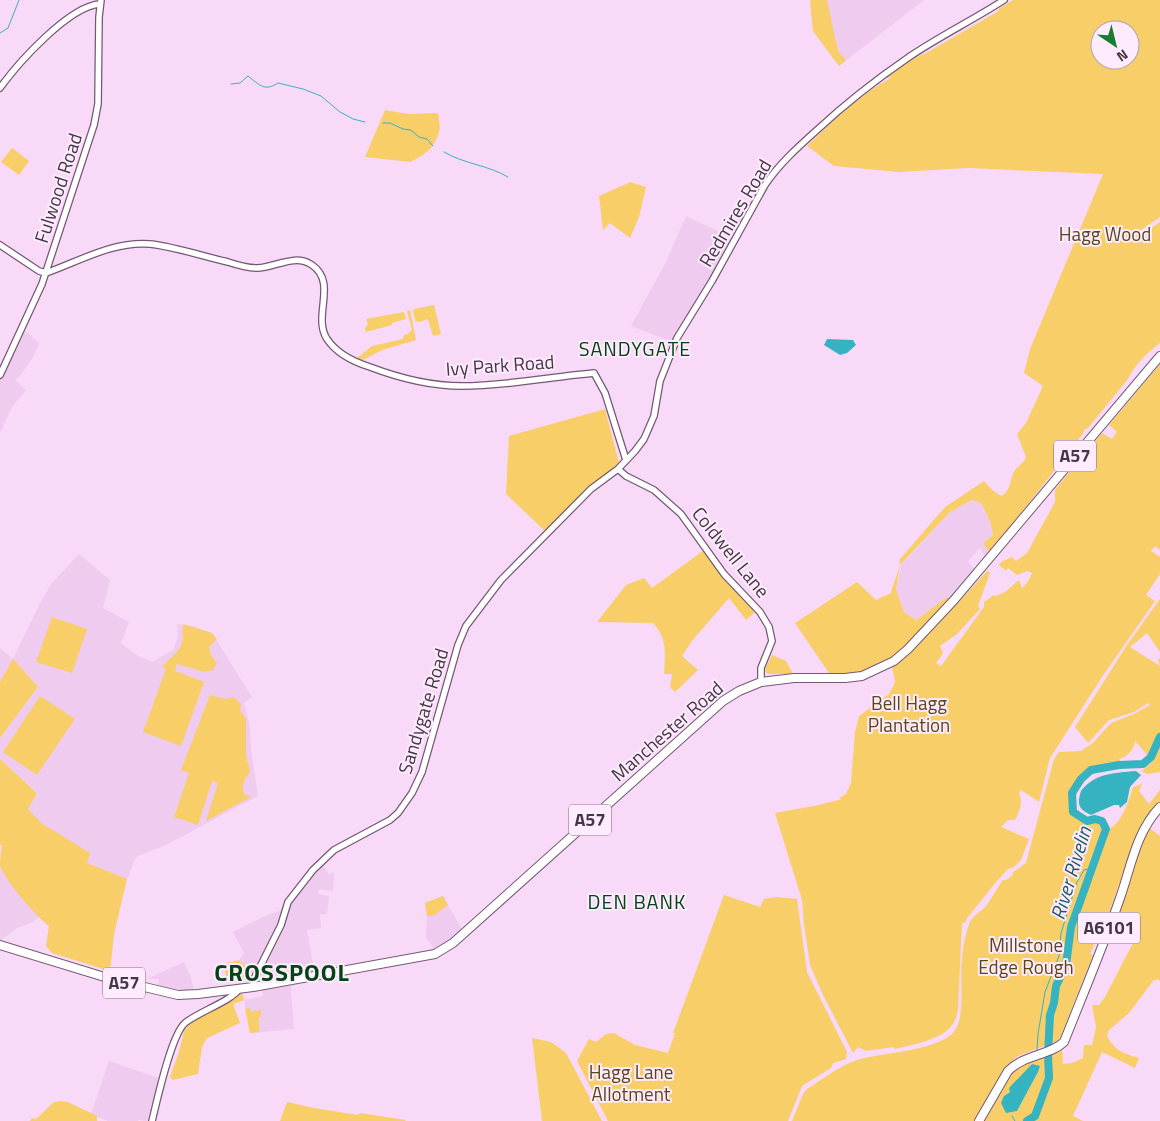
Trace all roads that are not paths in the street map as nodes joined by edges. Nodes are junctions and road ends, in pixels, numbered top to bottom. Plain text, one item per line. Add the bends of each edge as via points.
1 (1004, 0) edge
2 (101, 2) edge
3 (0, 88) edge
4 (0, 245) edge
5 (46, 273) junction
6 (1160, 356) edge
7 (0, 376) edge
8 (626, 460) junction
9 (618, 469) junction
10 (761, 682) junction
11 (1160, 807) edge
12 (0, 945) edge
13 (253, 987) junction
14 (228, 994) junction
15 (152, 1121) edge
16 (979, 1121) edge

1 - 8 street, Redmires Road via 882,76 830,117 774,172 677,338 660,381 650,427
2 - 3 street via 82,9 61,25 14,69
2 - 5 street, Fulwood Road via 96,116
4 - 5 street
5 - 7 street, Fulwood Road
5 - 8 street, Ivy Park Road via 108,248 141,244 254,268 304,262 316,268 324,282 324,334 337,350 359,363 435,384 504,384 594,373 605,393
6 - 10 main road, Manchester Road / A57 via 954,600 894,661 862,676
8 - 9 street, Redmires Road
9 - 10 street, Coldwell Lane via 654,490 681,514 728,578 760,612 769,627 772,641 761,668
9 - 13 street, Sandygate Road via 592,489 511,569 466,626 425,764 412,793 390,820 334,850 313,870 288,902
10 - 13 main road, Manchester Road / A57 via 737,692 709,712 444,950 432,955
11 - 16 main road, A6101 via 1138,842 1114,915 1064,1042 1018,1062 1008,1071
12 - 14 main road, Manchester Road / A57 via 171,994
13 - 14 main road, Manchester Road / A57 via 240,988
14 - 15 street via 180,1028

